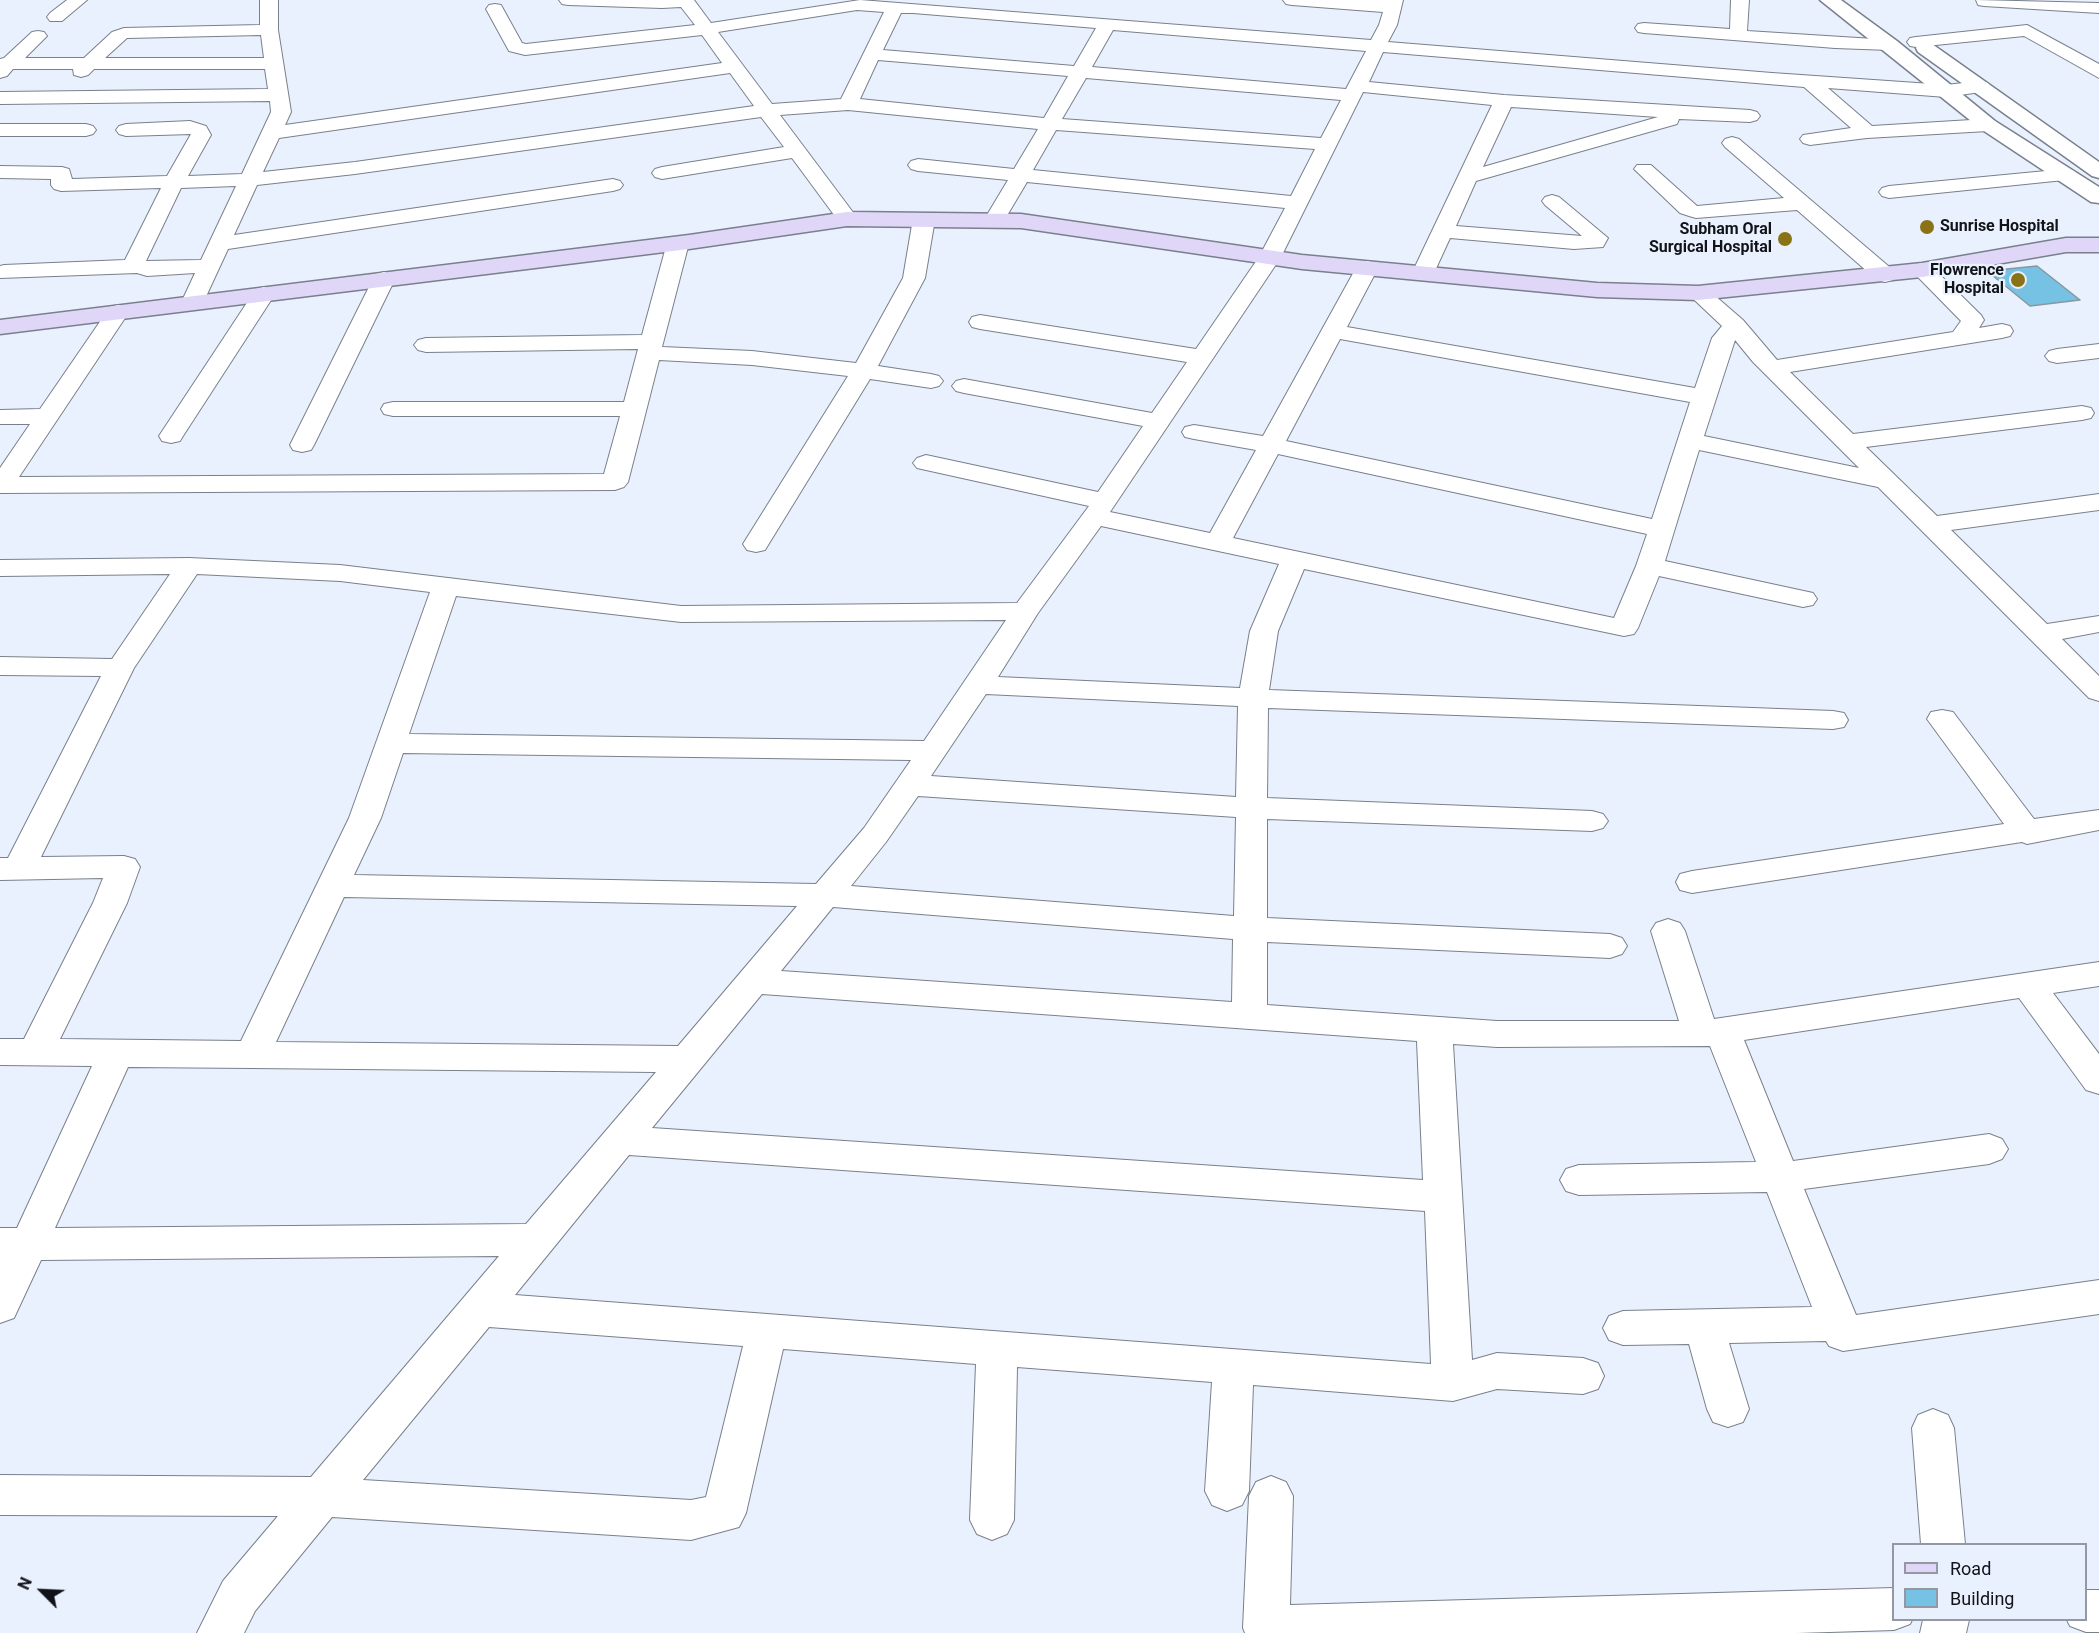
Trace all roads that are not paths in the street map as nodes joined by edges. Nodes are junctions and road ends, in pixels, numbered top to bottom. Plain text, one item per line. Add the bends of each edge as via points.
1 (72, 0) edge
2 (269, 0) edge
3 (568, 0) edge
4 (1292, 0) edge
5 (1740, 0) edge
6 (1829, 0) edge
7 (1854, 0) edge
8 (1984, 0) edge
9 (685, 1) edge
10 (1393, 4) edge
11 (895, 7) junction
12 (2099, 8) edge
13 (495, 9) dead end
14 (56, 17) dead end
15 (1107, 24) junction
16 (1644, 28) dead end
17 (706, 29) junction
18 (269, 30) junction
19 (2027, 30) junction
20 (38, 36) dead end
21 (1738, 36) junction
22 (1916, 42) junction
23 (1890, 45) junction
24 (1376, 48) junction
25 (2060, 49) junction
26 (2099, 51) edge
27 (872, 54) junction
28 (89, 63) junction
29 (275, 63) junction
30 (3, 67) edge
31 (735, 67) junction
32 (1080, 71) junction
33 (1681, 72) junction
34 (2099, 72) edge
35 (1807, 80) junction
36 (1981, 87) junction
37 (1355, 90) junction
38 (1946, 91) junction
39 (279, 95) junction
40 (0, 98) edge
41 (55, 98) junction
42 (1504, 101) junction
43 (848, 104) junction
44 (767, 110) junction
45 (1678, 113) junction
46 (1750, 116) dead end
47 (1050, 124) junction
48 (1988, 125) junction
49 (0, 130) edge
50 (86, 130) dead end
51 (126, 130) dead end
52 (1867, 132) junction
53 (270, 133) junction
54 (1810, 138) dead end
55 (1732, 143) dead end
56 (1327, 144) junction
57 (797, 151) junction
58 (918, 165) dead end
59 (1644, 169) dead end
60 (0, 172) edge
61 (2099, 172) edge
62 (662, 173) dead end
63 (2067, 175) junction
64 (1020, 176) junction
65 (1469, 177) junction
66 (249, 180) junction
67 (174, 182) junction
68 (613, 184) dead end
69 (1889, 192) dead end
70 (2099, 197) edge
71 (1552, 201) dead end
72 (1298, 202) junction
73 (1802, 203) junction
74 (847, 219) junction
75 (924, 219) junction
76 (995, 220) junction
77 (1443, 231) junction
78 (2099, 237) edge
79 (678, 243) junction
80 (219, 244) junction
81 (2066, 245) junction
82 (2099, 245) edge
83 (1270, 257) junction
84 (139, 266) junction
85 (209, 266) junction
86 (1367, 268) junction
87 (1922, 270) junction
88 (4, 272) dead end
89 (1423, 273) junction
90 (1885, 275) junction
91 (384, 279) junction
92 (1698, 293) junction
93 (264, 294) junction
94 (192, 303) junction
95 (118, 312) junction
96 (980, 322) dead end
97 (1735, 325) junction
98 (0, 327) edge
99 (1332, 331) junction
100 (2002, 331) dead end
101 (1961, 337) junction
102 (426, 345) dead end
103 (651, 347) junction
104 (2099, 351) edge
105 (2057, 356) dead end
106 (1202, 357) junction
107 (1772, 368) junction
108 (863, 371) junction
109 (931, 381) dead end
110 (964, 386) dead end
111 (1705, 397) junction
112 (393, 409) dead end
113 (634, 409) junction
114 (2082, 413) dead end
115 (47, 416) junction
116 (0, 417) edge
117 (1158, 421) junction
118 (1194, 432) dead end
119 (171, 436) dead end
120 (1691, 441) junction
121 (1848, 442) junction
122 (302, 445) dead end
123 (1271, 445) junction
124 (926, 463) dead end
125 (1889, 482) junction
126 (1, 485) edge
127 (2099, 502) edge
128 (1099, 509) junction
129 (1932, 525) junction
130 (1661, 529) junction
131 (1218, 542) junction
132 (756, 544) dead end
133 (1295, 559) junction
134 (189, 566) junction
135 (1650, 566) junction
136 (0, 568) edge
137 (446, 585) junction
138 (1803, 599) dead end
139 (1025, 611) junction
140 (2099, 624) edge
141 (2040, 634) junction
142 (0, 666) edge
143 (120, 668) junction
144 (978, 684) junction
145 (2099, 692) edge
146 (1253, 698) junction
147 (1942, 719) dead end
148 (1833, 720) dead end
149 (391, 743) junction
150 (932, 751) junction
151 (909, 785) junction
152 (1250, 808) junction
153 (2099, 820) edge
154 (1592, 821) dead end
155 (2027, 833) junction
156 (10, 869) edge
157 (1692, 882) dead end
158 (333, 886) junction
159 (825, 895) junction
160 (1249, 929) junction
161 (1668, 931) dead end
162 (1611, 946) dead end
163 (2099, 975) edge
164 (752, 981) junction
165 (2028, 985) junction
166 (1249, 1016) junction
167 (1434, 1029) junction
168 (1712, 1032) junction
169 (0, 1052) edge
170 (35, 1053) junction
171 (116, 1054) junction
172 (252, 1055) junction
173 (687, 1059) junction
174 (2099, 1080) edge
175 (620, 1140) junction
176 (1989, 1149) dead end
177 (1781, 1177) junction
178 (1578, 1180) dead end
179 (1443, 1197) junction
180 (536, 1240) junction
181 (14, 1244) edge
182 (2099, 1297) edge
183 (0, 1306) edge
184 (479, 1310) junction
185 (1839, 1324) junction
186 (1704, 1327) junction
187 (1623, 1328) dead end
188 (767, 1331) junction
189 (997, 1348) junction
190 (1233, 1366) junction
191 (1582, 1376) dead end
192 (1453, 1383) junction
193 (1728, 1409) dead end
194 (1934, 1428) dead end
195 (1227, 1491) dead end
196 (0, 1495) edge
197 (1271, 1496) dead end
198 (322, 1497) junction
199 (992, 1520) dead end
200 (1943, 1543) edge
201 (1892, 1609) edge
202 (1469, 1626) edge
203 (220, 1633) edge

1 - 14 street
2 - 18 street
3 - 9 street
4 - 10 street
5 - 21 street
6 - 23 street
7 - 22 street
8 - 12 street
8 - 19 street
9 - 17 street
10 - 24 street
11 - 15 street via 1080,14
11 - 17 street via 857,5
11 - 27 street
13 - 17 street via 515,47 525,50
15 - 24 street
15 - 32 street
16 - 21 street
17 - 31 street
18 - 28 street via 124,33
18 - 29 street
19 - 22 street
19 - 25 street
20 - 30 street
21 - 23 street
22 - 36 street
23 - 38 street
24 - 33 street
24 - 37 street
25 - 26 street
25 - 34 street
27 - 32 street
27 - 43 street
28 - 29 street
28 - 30 street
28 - 41 street
29 - 39 street
31 - 44 street
31 - 53 street
32 - 37 street
32 - 47 street
33 - 35 street
33 - 45 street
35 - 38 street
35 - 52 street
36 - 38 street
36 - 61 street
37 - 42 street
37 - 56 street
38 - 48 street
39 - 41 street
39 - 53 street via 280,112
40 - 41 street
42 - 45 street
42 - 65 street
43 - 44 street
43 - 47 street
44 - 57 street
44 - 66 street
45 - 46 street
45 - 65 street via 1670,120
47 - 56 street
47 - 64 street
48 - 52 street
48 - 63 street
49 - 50 street
51 - 67 street via 200,130 201,135
52 - 54 street
53 - 66 street
55 - 73 street
56 - 72 street
57 - 62 street
57 - 74 street
58 - 64 street
59 - 73 street via 1688,210 1696,212
60 - 67 street via 62,173 61,185
63 - 69 street
63 - 70 street
64 - 72 street
64 - 76 street
65 - 77 street
66 - 67 street
66 - 80 street
67 - 84 street via 135,262
68 - 80 street
71 - 77 street via 1597,238 1595,242
72 - 83 street
73 - 90 street
74 - 75 main road
74 - 79 main road
75 - 76 main road
75 - 108 street via 914,278
76 - 83 main road
77 - 89 street
78 - 81 main road via 2073,239
79 - 91 main road
79 - 103 street
80 - 85 street
81 - 82 main road
81 - 87 main road
83 - 86 main road
83 - 106 street
84 - 85 street
84 - 88 street
85 - 94 street
86 - 89 main road
86 - 99 street
87 - 90 main road
87 - 101 street via 1973,320
89 - 92 main road via 1597,290
90 - 92 main road
91 - 93 main road
91 - 122 street
92 - 97 street
93 - 94 main road
93 - 119 street
94 - 95 main road
95 - 98 main road
95 - 115 street
96 - 106 street
97 - 107 street
97 - 111 street via 1718,352
99 - 111 street
99 - 123 street
100 - 101 street
101 - 107 street
102 - 103 street
103 - 108 street
103 - 113 street
104 - 105 street
106 - 117 street
107 - 121 street
108 - 109 street
108 - 132 street
110 - 117 street
111 - 120 street
112 - 113 street
113 - 126 street via 615,482
114 - 121 street
115 - 116 street
115 - 126 street
117 - 128 street
118 - 123 street
120 - 125 street
120 - 130 street
121 - 125 street
123 - 130 street
123 - 131 street
124 - 128 street
125 - 129 street
127 - 129 street
128 - 131 street
128 - 139 street
129 - 141 street
130 - 135 street
131 - 133 street
133 - 135 street via 1624,628
133 - 146 street via 1264,631
134 - 136 street
134 - 137 street via 340,573
134 - 143 street
135 - 138 street
137 - 139 street via 681,614
137 - 149 street
139 - 144 street
140 - 141 street
141 - 145 street
142 - 143 street
143 - 156 street
144 - 146 street
144 - 150 street
146 - 148 street
146 - 152 street
147 - 155 street
149 - 150 street
149 - 158 street via 365,818
150 - 151 street
151 - 152 street
151 - 159 street via 875,835
152 - 154 street
152 - 160 street
153 - 155 street
155 - 157 street
156 - 170 street via 124,867
158 - 159 street
158 - 172 street
159 - 160 street
159 - 164 street
160 - 162 street
160 - 166 street
161 - 168 street
163 - 165 street
164 - 166 street
164 - 173 street
165 - 168 street
165 - 174 street
166 - 167 street
167 - 168 street via 1497,1034
167 - 179 street
168 - 177 street
169 - 170 street
170 - 171 street
171 - 172 street
171 - 181 street
172 - 173 street
173 - 175 street
175 - 179 street
175 - 180 street
176 - 177 street
177 - 178 street
177 - 185 street
179 - 192 street
180 - 181 street
180 - 184 street
181 - 183 street
182 - 185 street via 1843,1334
184 - 188 street
184 - 198 street
185 - 186 street
186 - 187 street
186 - 193 street
188 - 189 street
188 - 198 street via 724,1513 691,1521
189 - 190 street
189 - 199 street
190 - 192 street
190 - 195 street
191 - 192 street via 1497,1371
194 - 200 street
196 - 198 street
197 - 202 street via 1266,1629
198 - 203 street via 239,1596
201 - 202 street

